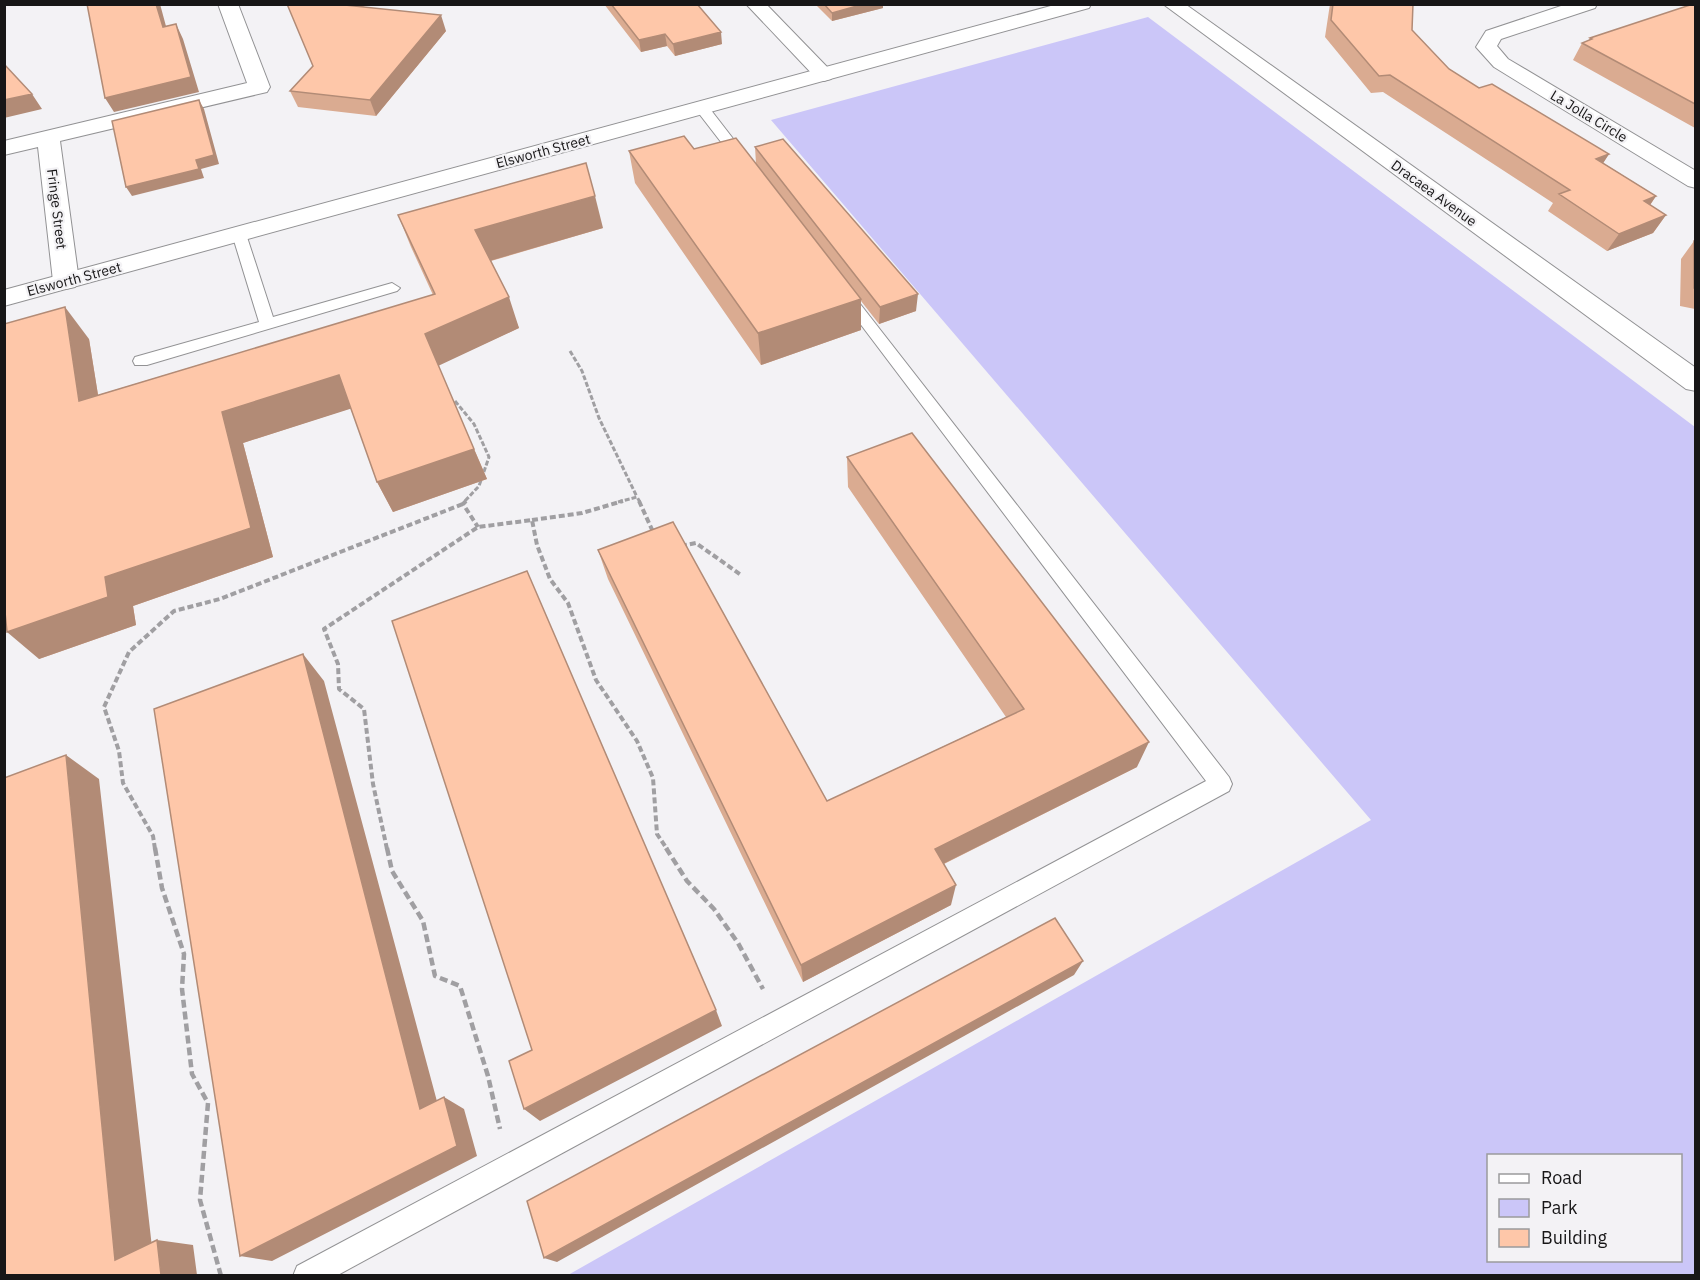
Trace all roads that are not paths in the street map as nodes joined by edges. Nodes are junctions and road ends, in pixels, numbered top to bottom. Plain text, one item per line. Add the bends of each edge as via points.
1 (228, 4) edge
2 (755, 4) edge
3 (1082, 4) edge
4 (1172, 4) edge
5 (1587, 4) edge
6 (824, 75) junction
7 (702, 108) junction
8 (48, 138) junction
9 (4, 148) edge
10 (759, 181) edge
11 (1695, 181) edge
12 (239, 234) junction
13 (831, 276) edge
14 (66, 281) junction
15 (392, 288) dead end
16 (4, 298) edge
17 (267, 324) junction
18 (141, 361) dead end
19 (1695, 382) edge
20 (307, 1275) edge

1 - 8 street via 259,87
2 - 6 street
3 - 6 street, Elsworth Street
4 - 19 street, Dracaea Avenue
5 - 11 street, La Jolla Circle via 1493,35 1486,47 1501,63
6 - 7 street, Elsworth Street
7 - 10 lane
7 - 12 street, Elsworth Street
8 - 9 street
8 - 14 street, Fringe Street
12 - 14 street, Elsworth Street
12 - 17 lane
13 - 20 lane via 1221,784
14 - 16 street, Elsworth Street
15 - 17 lane
17 - 18 lane

